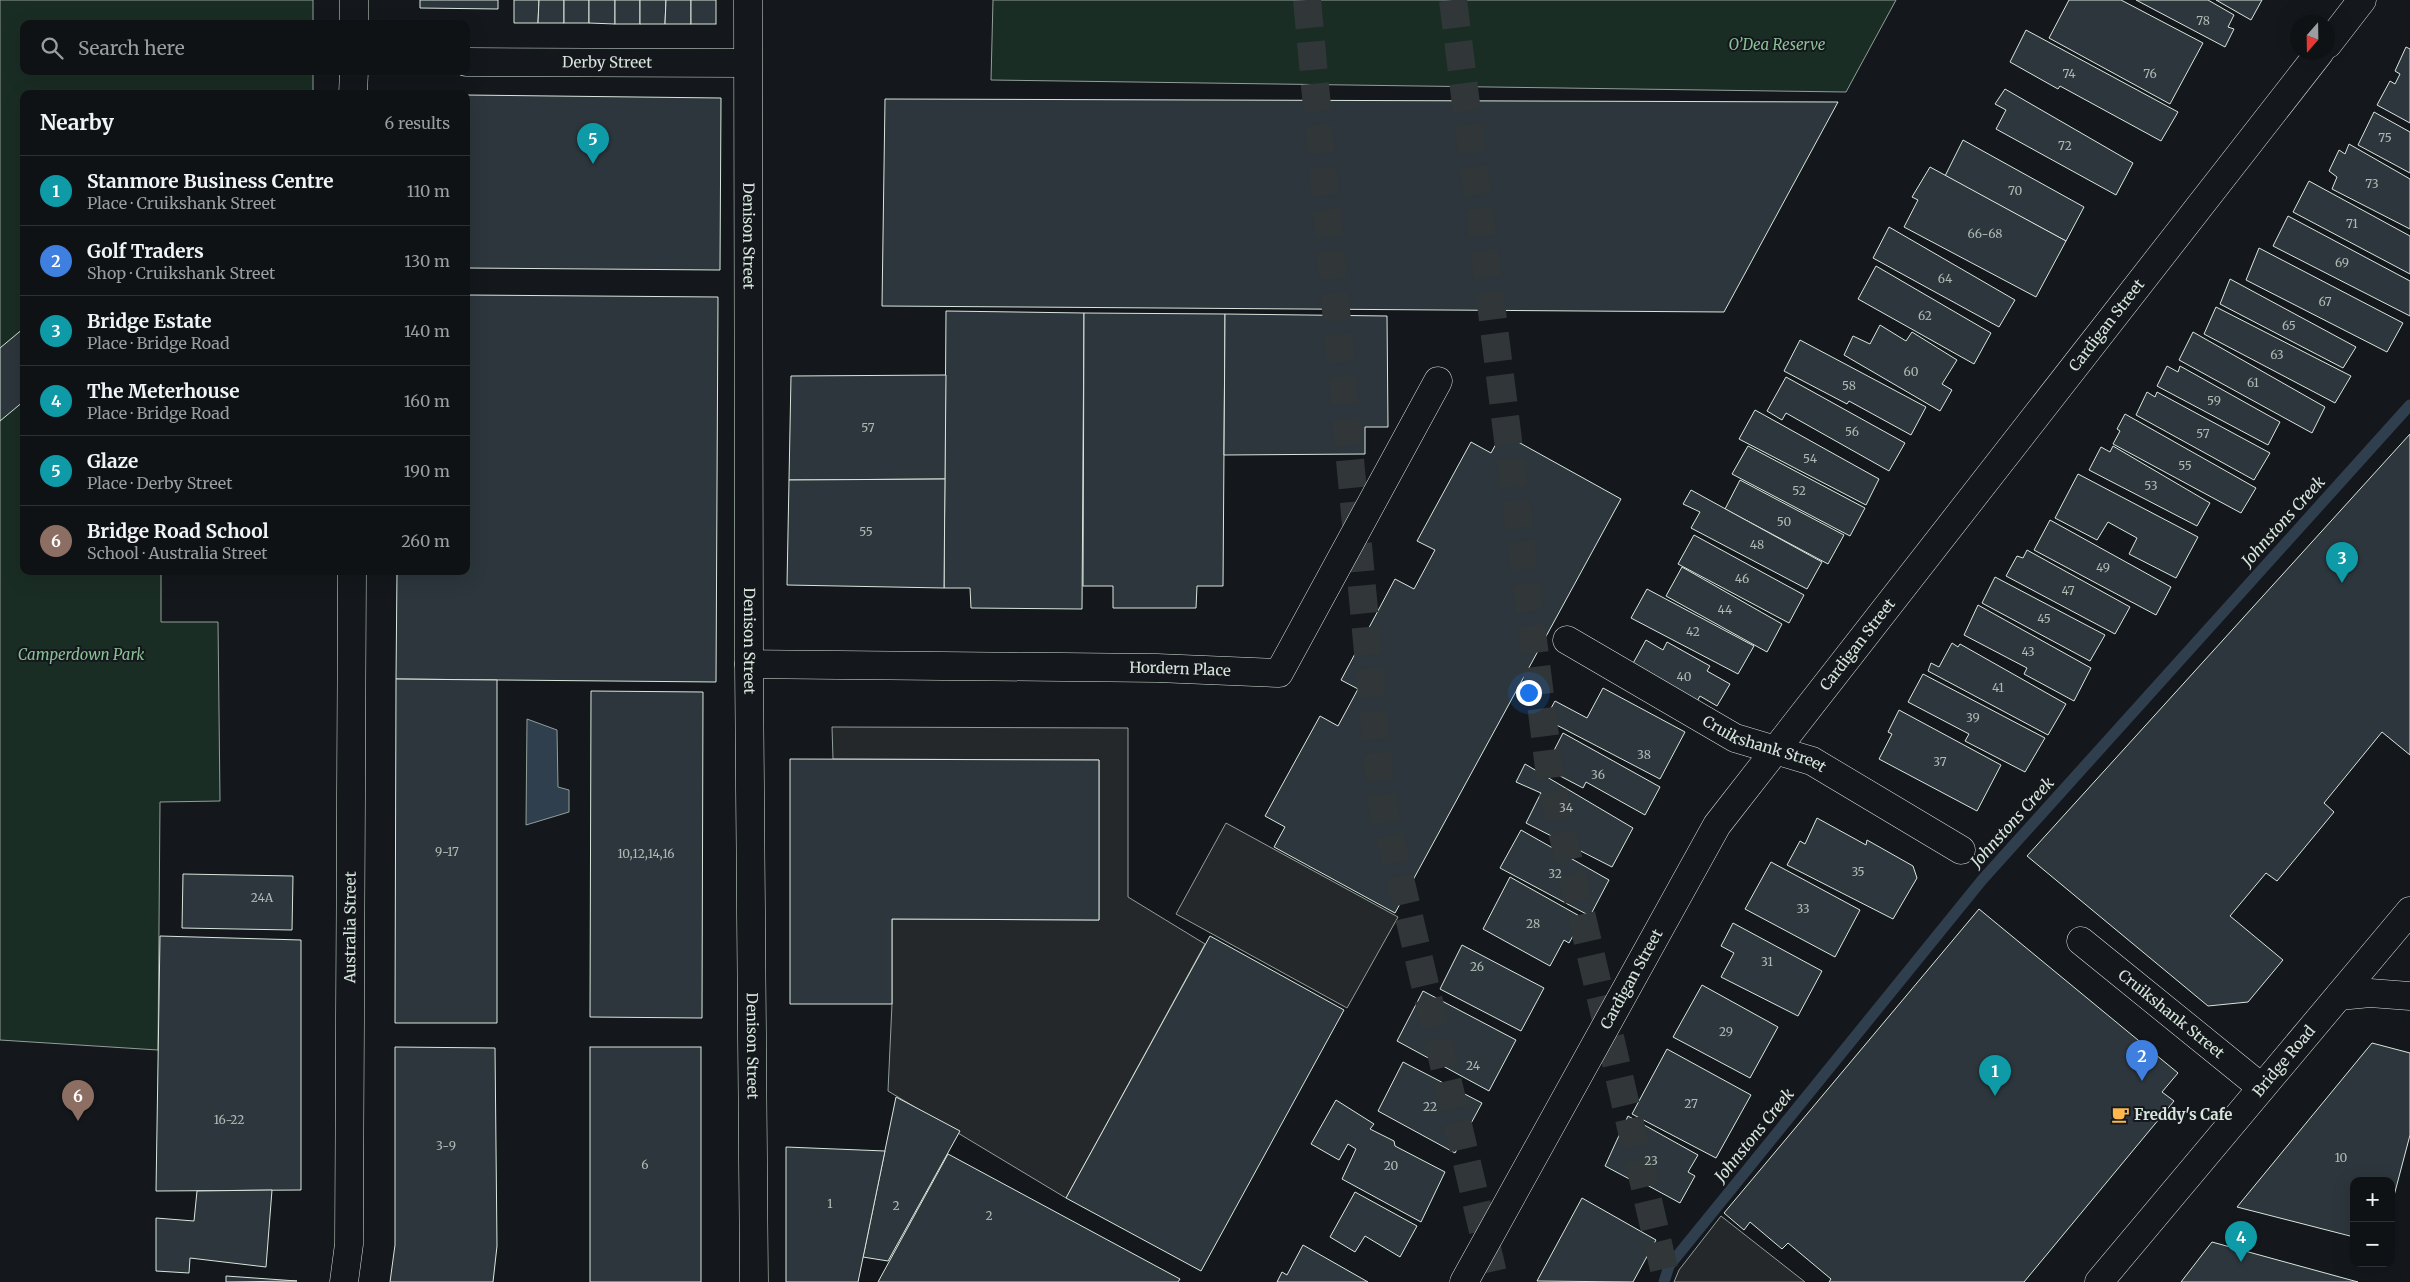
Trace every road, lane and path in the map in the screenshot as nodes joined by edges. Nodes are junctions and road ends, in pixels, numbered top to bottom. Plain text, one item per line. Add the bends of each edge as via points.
1 (354, 0) edge
2 (748, 0) edge
3 (2362, 0) edge
4 (354, 20) edge
5 (2335, 35) edge
6 (2314, 60) edge
7 (470, 62) edge
8 (747, 63) junction
9 (354, 75) edge
10 (354, 90) edge
11 (1438, 381) dead end
12 (352, 575) edge
13 (1567, 640) dead end
14 (749, 664) junction
15 (1777, 750) junction
16 (1961, 850) dead end
17 (2410, 911) edge
18 (2081, 941) dead end
19 (2339, 996) junction
20 (2410, 996) edge
21 (2261, 1087) junction
22 (344, 1282) edge
23 (754, 1282) edge
24 (1464, 1282) edge
25 (2099, 1282) edge

1 - 4 street
2 - 8 street, Denison Street
3 - 5 street
6 - 15 street, Cardigan Street
7 - 8 street, Derby Street
8 - 14 street, Denison Street
9 - 10 street
11 - 14 street, Hordern Place via 1279,673 1157,668
12 - 22 street, Australia Street via 349,1234
13 - 15 street, Cruikshank Street via 1735,738
14 - 23 street, Denison Street
15 - 16 street, Cruikshank Street via 1812,761
15 - 24 street, Cardigan Street via 1717,825
17 - 19 street, Bridge Road
18 - 21 street, Cruikshank Street
19 - 20 street via 2370,993
19 - 21 street, Bridge Road
21 - 25 street, Bridge Road

